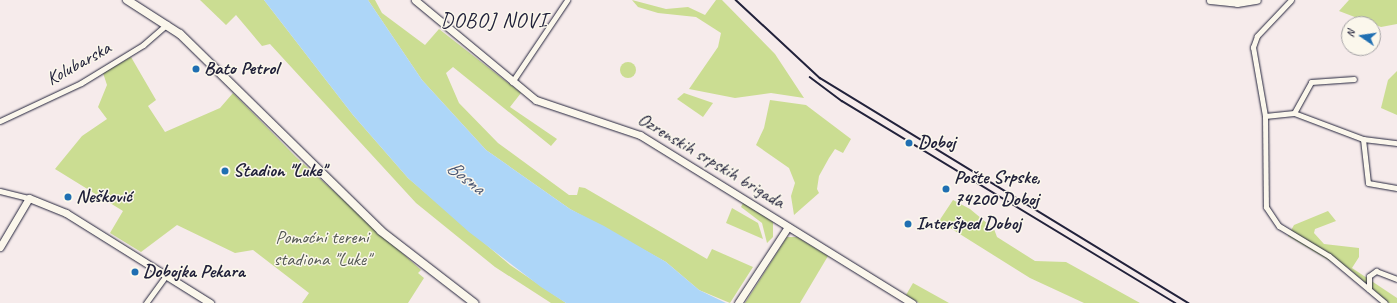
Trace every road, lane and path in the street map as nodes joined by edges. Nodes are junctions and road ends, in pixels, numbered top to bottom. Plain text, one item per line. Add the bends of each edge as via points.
1 (127, 0) edge
2 (415, 0) edge
3 (567, 0) edge
4 (1210, 0) edge
5 (1257, 0) edge
6 (1234, 1) edge
7 (1292, 1) edge
8 (167, 24) junction
9 (1354, 79) dead end
10 (512, 82) junction
11 (1294, 113) junction
12 (1265, 116) junction
13 (0, 121) edge
14 (1363, 139) junction
15 (1397, 143) edge
16 (1397, 188) edge
17 (0, 191) edge
18 (29, 198) junction
19 (788, 227) junction
20 (0, 247) edge
21 (166, 274) junction
22 (1397, 279) edge
23 (1368, 289) junction
24 (146, 303) edge
25 (210, 303) edge
26 (474, 303) edge
27 (738, 303) edge
28 (912, 303) edge
29 (1385, 303) edge

1 - 8 main road
2 - 10 main road, Ozrenskih srpskih brigada
3 - 10 street
4 - 6 main road
5 - 6 main road
7 - 12 street via 1257,36 1253,47
8 - 13 street, Kolubarska via 142,46 81,83
8 - 26 main road via 207,58 381,231
9 - 11 street via 1311,82
10 - 19 main road, Ozrenskih srpskih brigada via 545,104 641,135
11 - 12 street
11 - 14 street
12 - 23 street via 1263,191 1270,216
14 - 15 street
14 - 16 street via 1368,183
17 - 18 street
18 - 20 main road
18 - 21 main road via 59,209
19 - 27 main road via 777,240
19 - 28 main road, Ozrenskih srpskih brigada
21 - 24 street
21 - 25 main road
22 - 23 street via 1376,271 1369,276
23 - 29 street

